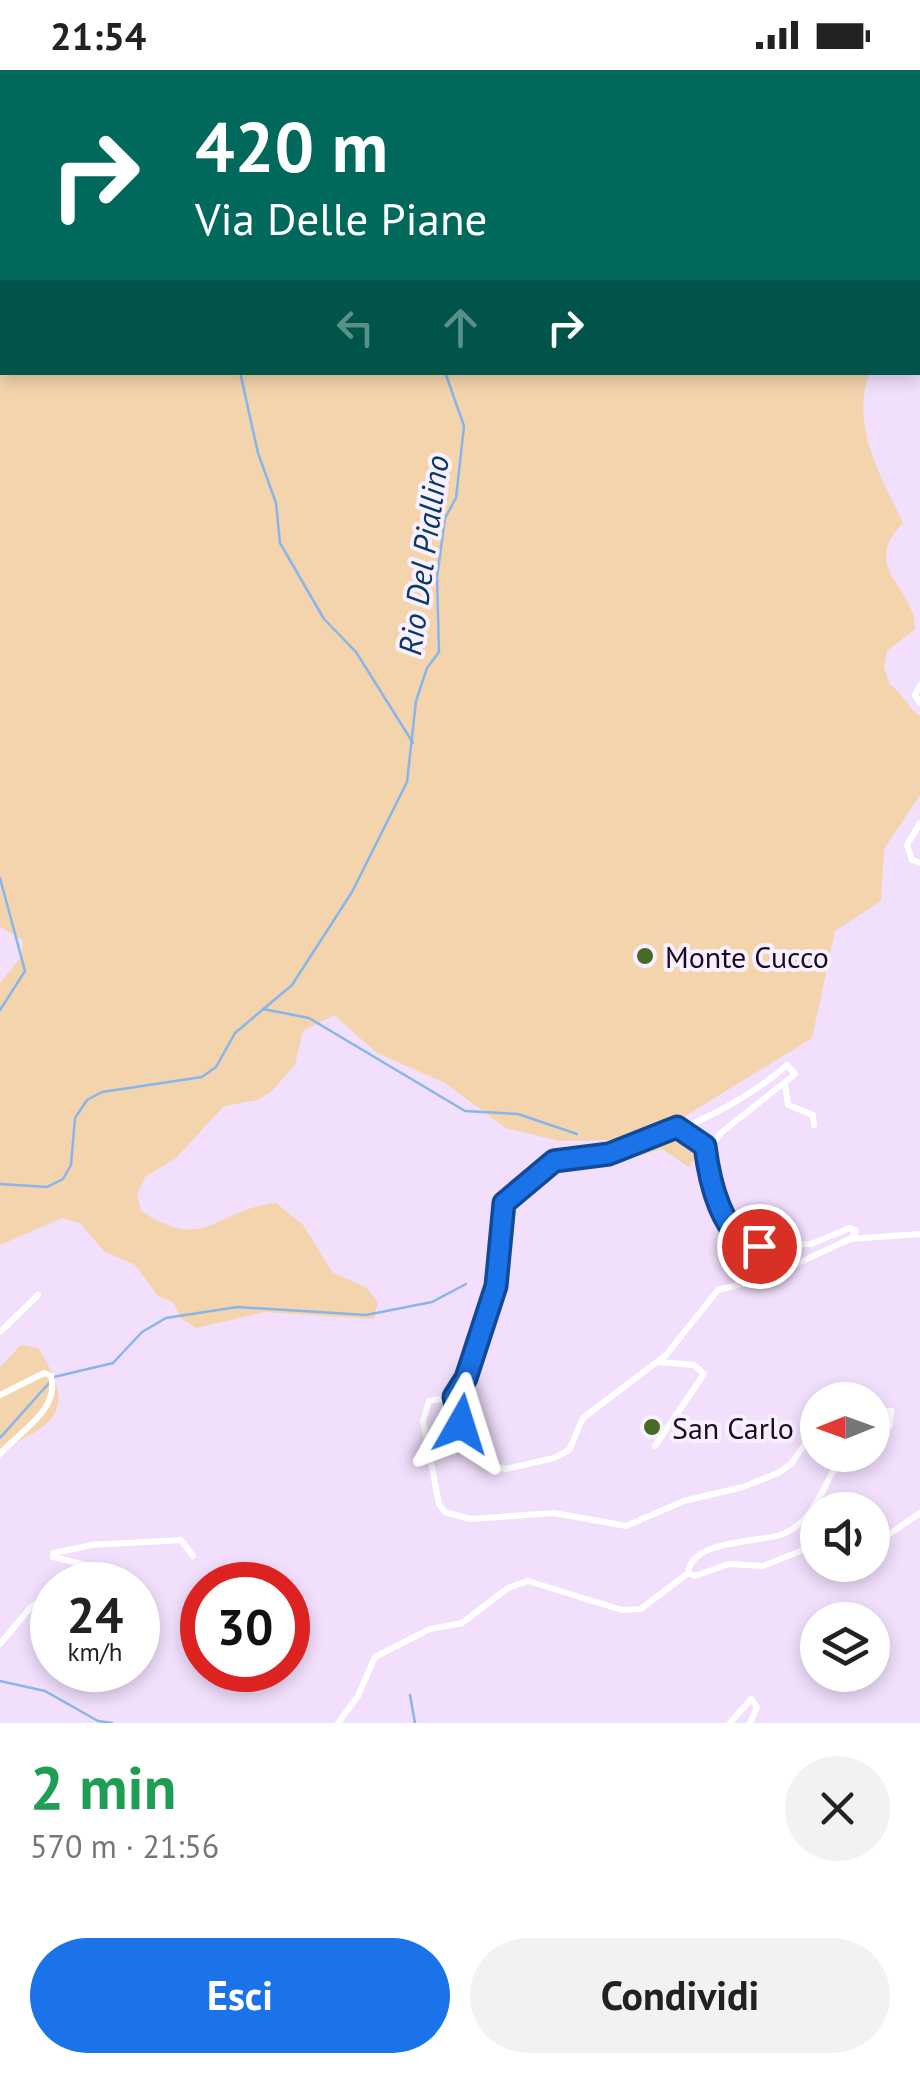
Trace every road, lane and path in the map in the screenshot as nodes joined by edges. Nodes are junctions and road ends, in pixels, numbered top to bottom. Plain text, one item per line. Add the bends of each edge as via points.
1 (920, 685) edge
2 (920, 703) edge
3 (920, 824) edge
4 (920, 863) edge
5 (785, 1082) junction
6 (814, 1124) dead end
7 (677, 1127) junction
8 (706, 1151) junction
9 (920, 1234) edge
10 (850, 1239) junction
11 (38, 1294) dead end
12 (0, 1332) edge
13 (658, 1362) junction
14 (0, 1395) edge
15 (454, 1397) junction
16 (655, 1446) dead end
17 (800, 1451) edge
18 (0, 1454) edge
19 (834, 1472) edge
20 (920, 1513) edge
21 (890, 1534) edge
22 (800, 1552) edge
23 (193, 1556) dead end
24 (71, 1562) edge
25 (688, 1573) junction
26 (30, 1609) edge
27 (0, 1632) edge
28 (11, 1636) junction
29 (0, 1644) edge
30 (338, 1722) edge
31 (730, 1723) edge
32 (750, 1723) edge

1 - 2 street
3 - 4 street via 907,845
5 - 6 street via 788,1106 813,1115
5 - 7 street via 795,1074 787,1064 727,1107
5 - 8 street
7 - 8 street
7 - 15 street via 609,1154 554,1161 504,1203 496,1286
8 - 10 street via 708,1174 730,1227 742,1239 759,1246 811,1244 854,1229
9 - 10 street
10 - 13 street via 768,1277 718,1290
11 - 12 street
13 - 15 street via 583,1418 566,1452 505,1469 479,1454
13 - 16 street via 694,1364 704,1374
14 - 18 street via 44,1373 55,1389 48,1407
15 - 17 street via 429,1401 423,1421 438,1504 451,1515 554,1513 626,1526 684,1500 778,1473
19 - 25 street via 797,1526 706,1550
20 - 21 street
22 - 25 street via 763,1566 730,1564
23 - 24 street via 182,1540 156,1539 54,1554
25 - 30 street via 641,1609 622,1610 528,1582 508,1588 462,1624 430,1629 374,1657
26 - 28 street
27 - 28 street
28 - 29 street
31 - 32 street via 751,1699 756,1708

